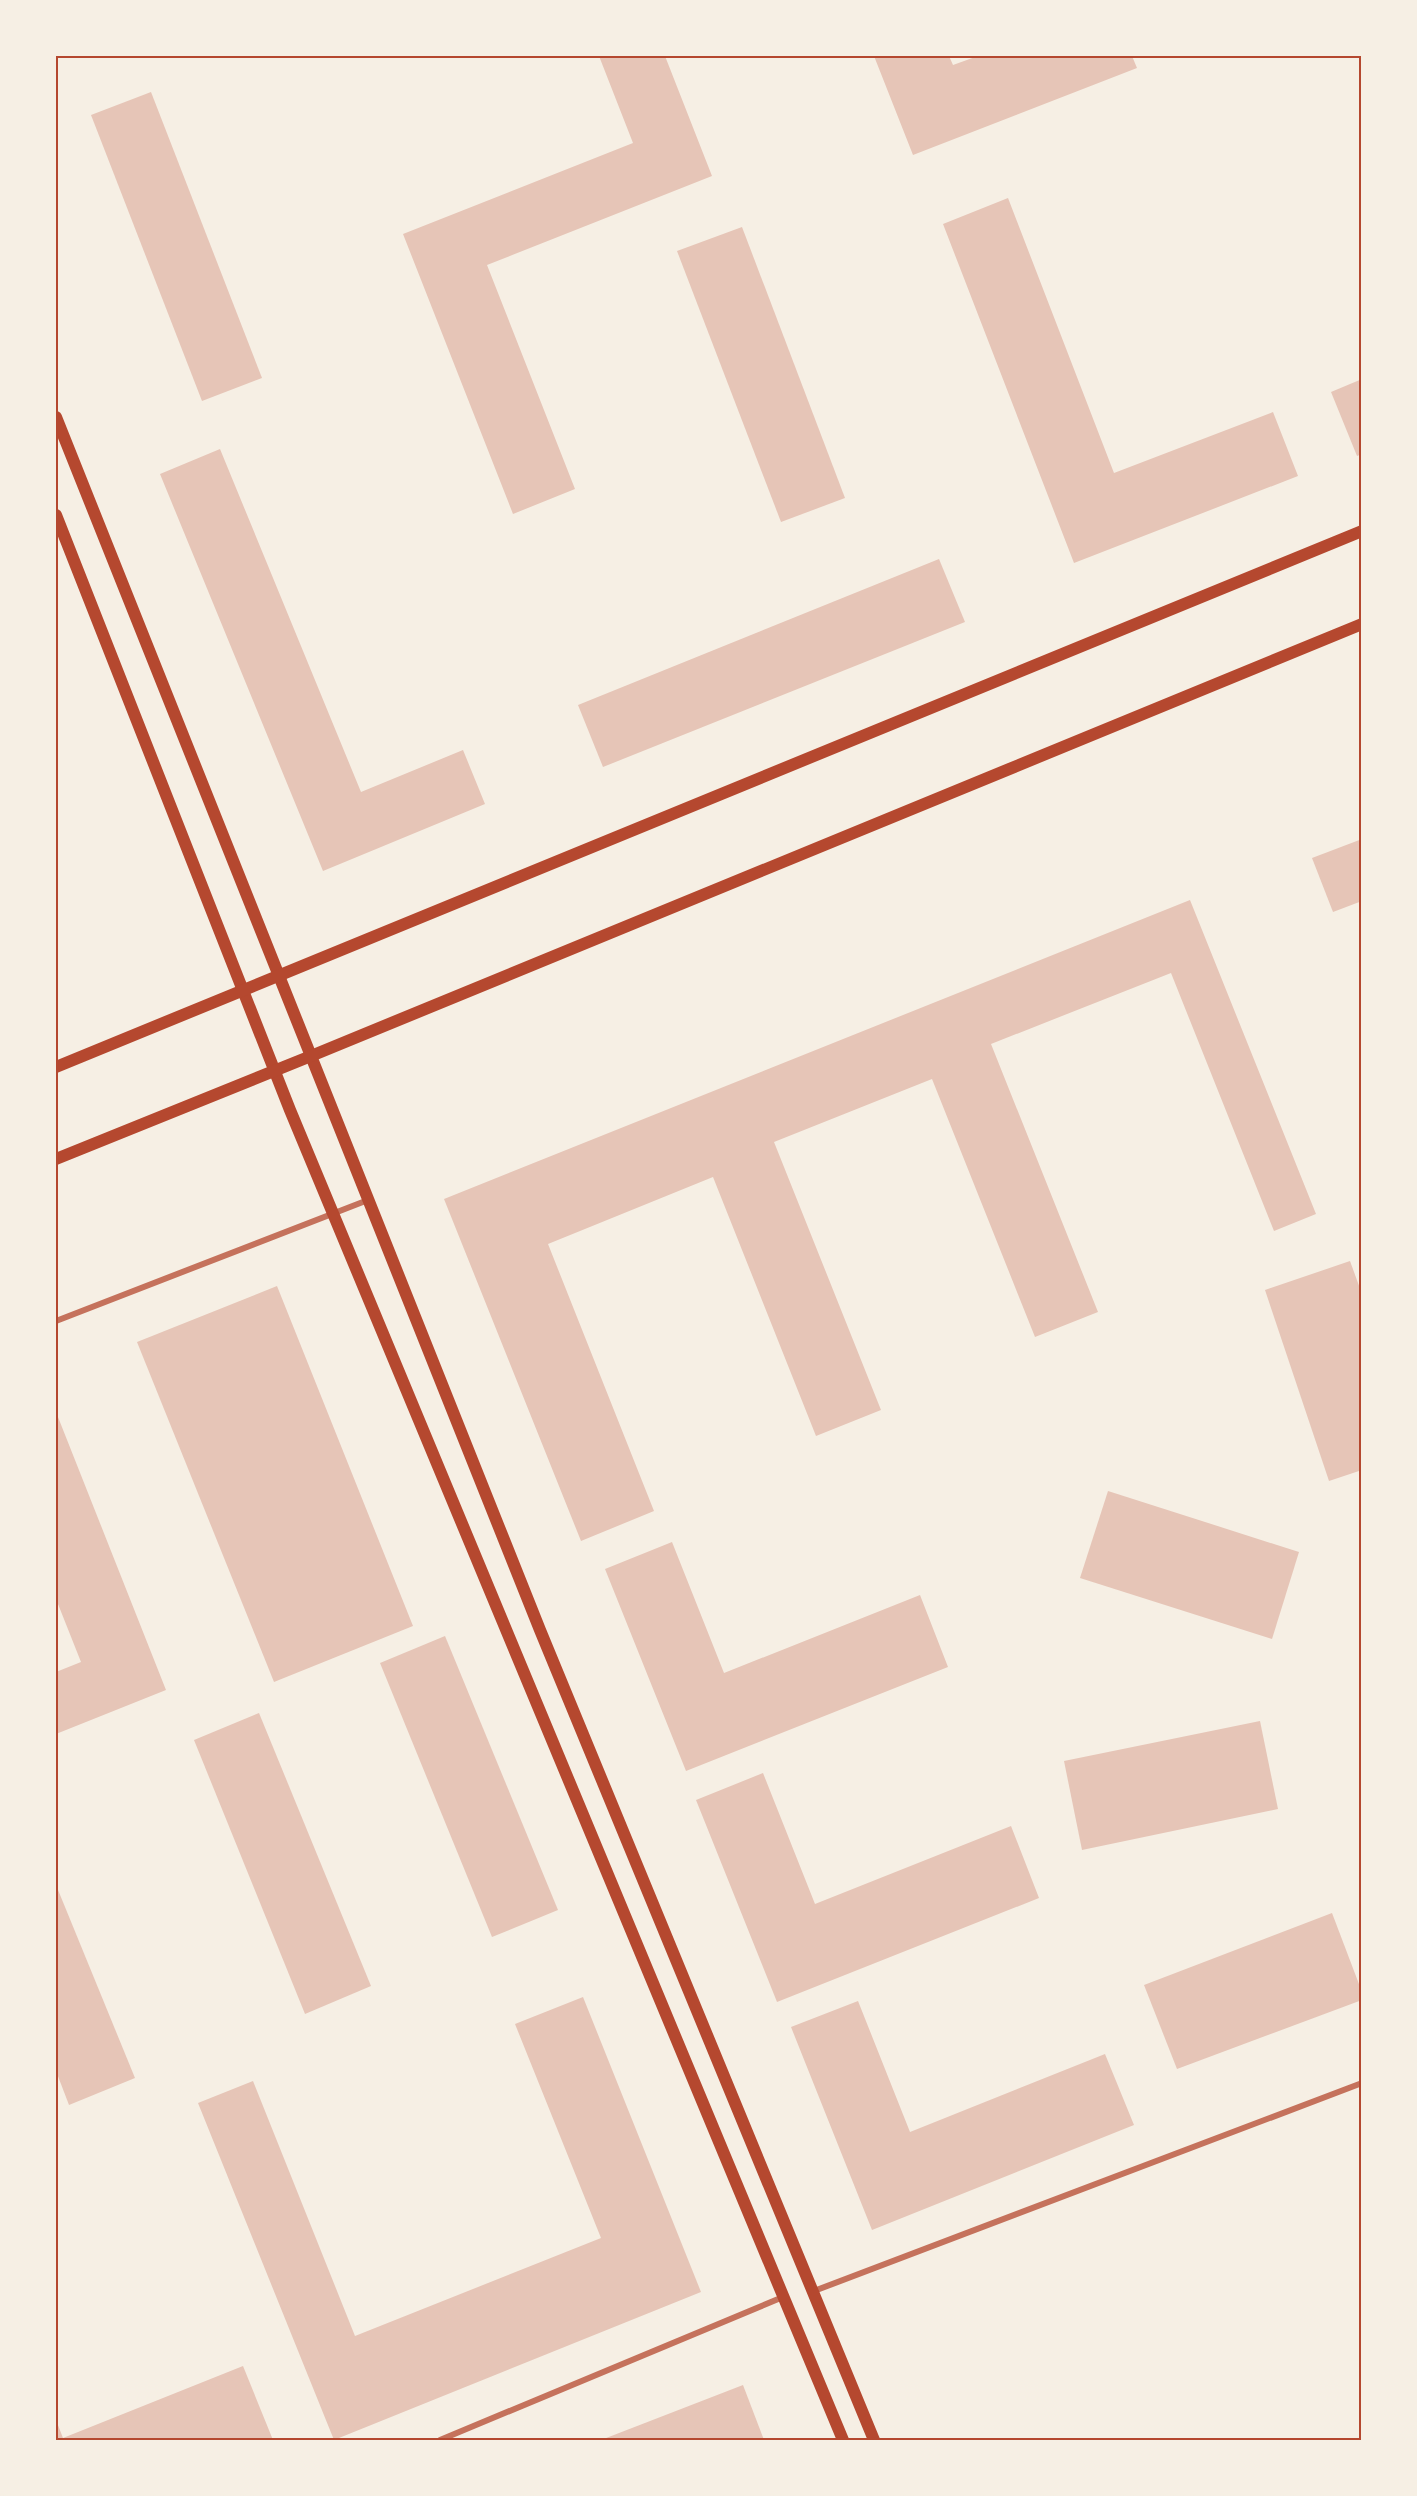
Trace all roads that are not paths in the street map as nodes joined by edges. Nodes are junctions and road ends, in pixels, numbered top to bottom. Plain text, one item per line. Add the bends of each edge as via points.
1 (56, 417) edge
2 (56, 515) edge
3 (1362, 531) edge
4 (1362, 624) edge
5 (279, 975) junction
6 (243, 990) junction
7 (311, 1056) junction
8 (56, 1067) edge
9 (275, 1071) junction
10 (56, 1159) edge
11 (369, 1200) junction
12 (334, 1214) junction
13 (56, 1321) edge
14 (1362, 2083) edge
15 (814, 2290) junction
16 (784, 2297) junction
17 (440, 2440) edge
18 (843, 2440) edge
19 (874, 2440) edge

1 - 5 main road
2 - 6 main road
3 - 5 main road
4 - 7 main road
5 - 6 main road
5 - 7 main road
6 - 8 main road
6 - 9 main road
7 - 9 main road
7 - 11 main road
9 - 10 main road
9 - 12 main road
11 - 12 street
11 - 15 main road via 536,1619
12 - 13 street
12 - 16 main road
14 - 15 street
15 - 19 main road
16 - 17 street
16 - 18 main road

